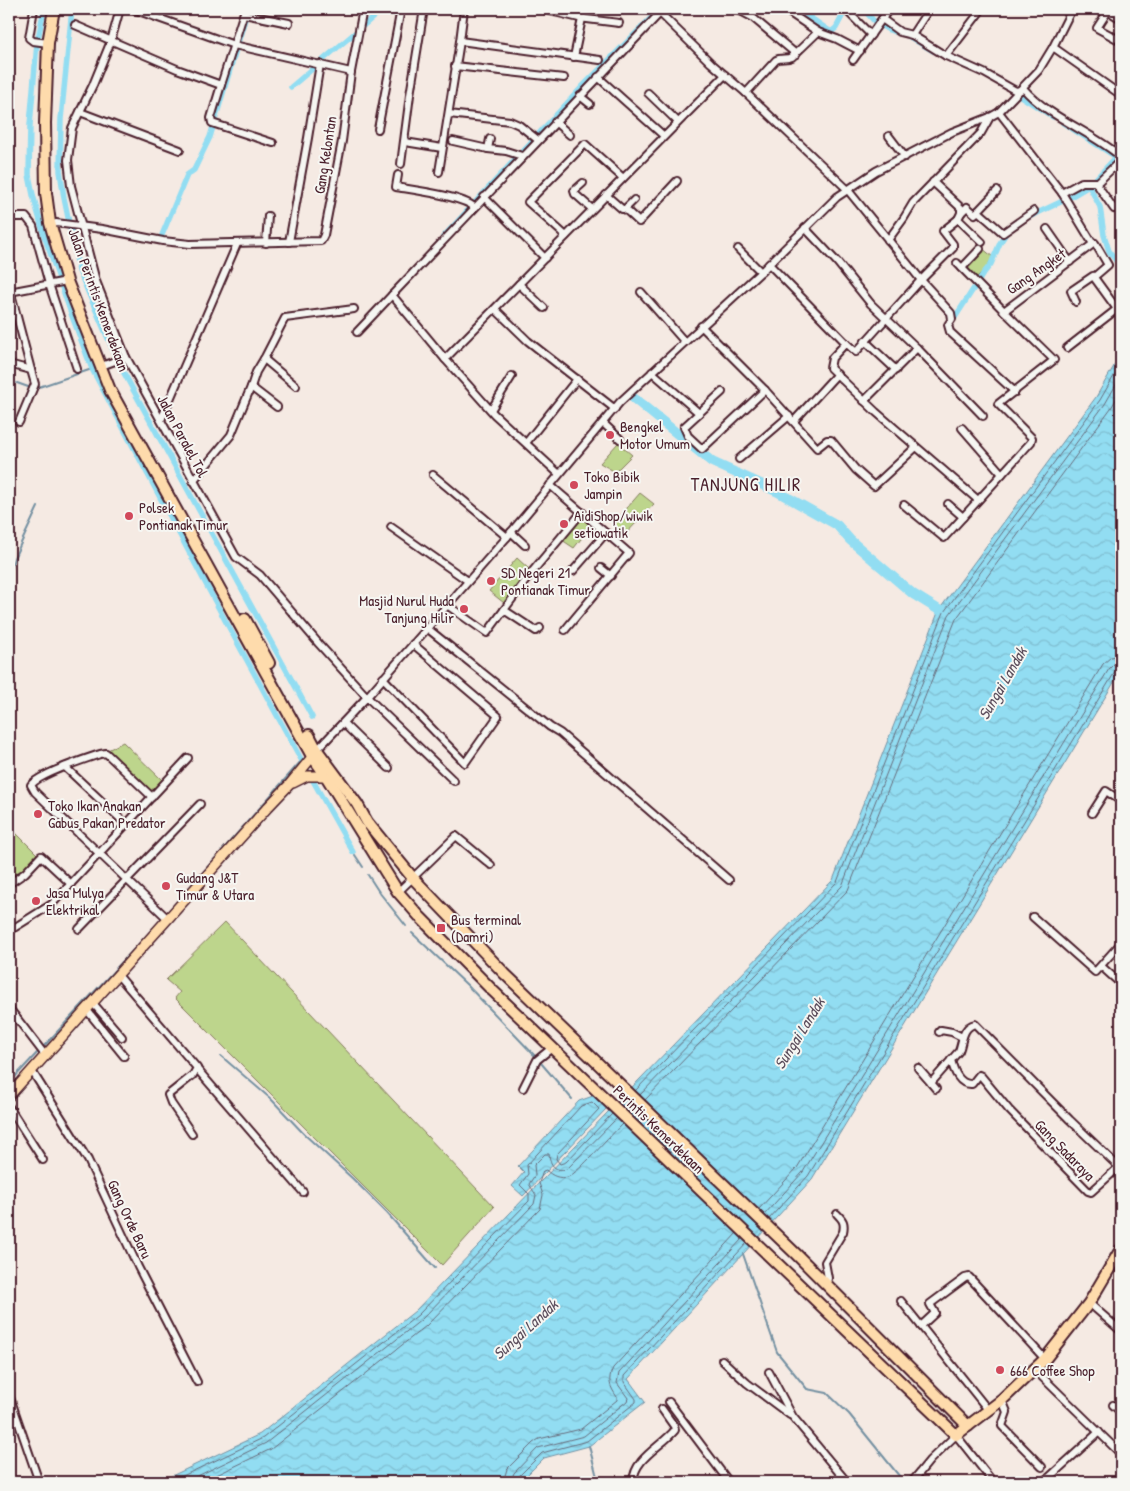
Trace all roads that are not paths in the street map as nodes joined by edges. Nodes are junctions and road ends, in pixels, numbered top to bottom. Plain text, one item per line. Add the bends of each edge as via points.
1 (34, 9) edge
2 (56, 9) edge
3 (120, 9) edge
4 (133, 9) edge
5 (363, 9) edge
6 (400, 9) edge
7 (424, 9) edge
8 (464, 9) edge
9 (542, 9) edge
10 (584, 9) edge
11 (737, 9) edge
12 (890, 9) edge
13 (928, 9) edge
14 (982, 9) edge
15 (1072, 9) edge
16 (846, 10) edge
17 (1107, 10) edge
18 (663, 11) edge
19 (788, 11) dead end
20 (246, 14) edge
21 (1121, 18) edge
22 (582, 19) junction
23 (881, 20) junction
24 (619, 23) dead end
25 (289, 24) dead end
26 (75, 25) dead end
27 (818, 32) junction
28 (873, 32) junction
29 (912, 35) junction
30 (111, 41) junction
31 (460, 41) junction
32 (1121, 42) edge
33 (45, 43) junction
34 (238, 46) junction
35 (1053, 47) junction
36 (860, 51) junction
37 (796, 54) junction
38 (946, 56) junction
39 (574, 57) junction
40 (600, 60) dead end
41 (853, 60) dead end
42 (320, 64) junction
43 (455, 66) junction
44 (351, 72) junction
45 (725, 75) junction
46 (598, 77) junction
47 (564, 78) dead end
48 (221, 85) junction
49 (1019, 92) junction
50 (648, 93) dead end
51 (746, 93) junction
52 (1121, 95) edge
53 (580, 96) junction
54 (590, 104) dead end
55 (80, 112) junction
56 (999, 112) junction
57 (449, 114) junction
58 (990, 117) junction
59 (555, 122) junction
60 (678, 122) junction
61 (378, 129) dead end
62 (570, 135) dead end
63 (664, 136) junction
64 (889, 136) dead end
65 (537, 138) junction
66 (490, 139) dead end
67 (453, 141) dead end
68 (405, 142) junction
69 (274, 144) dead end
70 (442, 148) junction
71 (488, 149) junction
72 (180, 150) dead end
73 (522, 156) junction
74 (905, 157) junction
75 (1120, 157) edge
76 (401, 164) dead end
77 (439, 172) dead end
78 (398, 175) dead end
79 (623, 178) junction
80 (676, 181) dead end
81 (933, 182) junction
82 (1093, 182) junction
83 (583, 183) dead end
84 (847, 189) junction
85 (997, 191) dead end
86 (606, 195) junction
87 (484, 197) junction
88 (1064, 197) junction
89 (634, 200) dead end
90 (1121, 205) edge
91 (474, 207) junction
92 (592, 209) junction
93 (625, 209) junction
94 (978, 211) junction
95 (1034, 211) dead end
96 (9, 216) edge
97 (268, 216) dead end
98 (959, 216) junction
99 (56, 223) junction
100 (80, 226) junction
101 (805, 228) junction
102 (1047, 229) dead end
103 (566, 236) junction
104 (888, 240) junction
105 (289, 242) junction
106 (266, 243) junction
107 (237, 244) junction
108 (1093, 244) junction
109 (738, 249) dead end
110 (545, 258) junction
111 (1070, 262) junction
112 (957, 263) dead end
113 (769, 264) junction
114 (962, 268) junction
115 (761, 272) junction
116 (1094, 277) junction
117 (921, 280) junction
118 (66, 281) junction
119 (51, 284) junction
120 (519, 284) junction
121 (9, 290) edge
122 (641, 292) dead end
123 (392, 295) junction
124 (1076, 302) dead end
125 (544, 308) dead end
126 (354, 309) dead end
127 (495, 309) junction
128 (1004, 311) junction
129 (886, 318) junction
130 (18, 321) junction
131 (9, 324) edge
132 (701, 326) junction
133 (357, 332) dead end
134 (684, 341) junction
135 (865, 341) junction
136 (846, 344) junction
137 (918, 348) junction
138 (1068, 348) dead end
139 (125, 358) junction
140 (445, 359) junction
141 (264, 360) junction
142 (9, 364) edge
143 (107, 365) junction
144 (77, 369) dead end
145 (31, 370) junction
146 (896, 370) junction
147 (652, 372) junction
148 (838, 374) junction
149 (512, 376) dead end
150 (577, 379) junction
151 (296, 386) dead end
152 (251, 387) junction
153 (765, 390) junction
154 (722, 392) dead end
155 (1015, 392) junction
156 (864, 401) junction
157 (277, 407) dead end
158 (615, 409) junction
159 (491, 410) junction
160 (699, 413) junction
161 (789, 416) junction
162 (983, 416) dead end
163 (161, 420) junction
164 (794, 421) junction
165 (19, 422) dead end
166 (603, 423) junction
167 (962, 428) dead end
168 (620, 439) dead end
169 (526, 443) junction
170 (916, 447) junction
171 (739, 458) dead end
172 (559, 474) junction
173 (1002, 474) junction
174 (432, 475) dead end
175 (193, 480) junction
176 (550, 485) junction
177 (978, 500) junction
178 (948, 504) dead end
179 (904, 505) dead end
180 (582, 512) junction
181 (962, 517) junction
182 (391, 528) dead end
183 (606, 533) junction
184 (509, 535) junction
185 (525, 545) dead end
186 (601, 568) dead end
187 (573, 570) dead end
188 (611, 576) junction
189 (468, 582) junction
190 (447, 605) junction
191 (504, 610) junction
192 (427, 628) junction
193 (540, 628) dead end
194 (565, 630) dead end
195 (414, 644) junction
196 (383, 678) junction
197 (274, 680) junction
198 (367, 697) junction
199 (343, 723) junction
200 (188, 758) dead end
201 (310, 760) junction
202 (65, 767) junction
203 (389, 768) dead end
204 (326, 776) junction
205 (454, 781) dead end
206 (289, 786) junction
207 (152, 797) junction
208 (1121, 802) edge
209 (200, 804) dead end
210 (1092, 813) dead end
211 (126, 824) junction
212 (99, 853) junction
213 (491, 865) dead end
214 (412, 877) junction
215 (127, 880) junction
216 (729, 880) dead end
217 (9, 884) edge
218 (71, 884) junction
219 (398, 892) junction
220 (1032, 917) dead end
221 (168, 919) junction
222 (79, 929) dead end
223 (9, 931) edge
224 (1121, 943) edge
225 (1101, 966) junction
226 (117, 974) junction
227 (1121, 984) edge
228 (89, 1006) junction
229 (9, 1008) edge
230 (939, 1032) dead end
231 (122, 1037) dead end
232 (962, 1037) junction
233 (556, 1050) junction
234 (45, 1055) junction
235 (124, 1056) dead end
236 (951, 1060) junction
237 (918, 1068) dead end
238 (197, 1069) junction
239 (32, 1070) junction
240 (9, 1078) edge
241 (931, 1083) junction
242 (16, 1088) junction
243 (523, 1088) dead end
244 (936, 1089) dead end
245 (9, 1096) edge
246 (9, 1107) edge
247 (192, 1134) dead end
248 (43, 1160) dead end
249 (1120, 1168) edge
250 (303, 1192) dead end
251 (837, 1214) dead end
252 (1121, 1249) edge
253 (827, 1284) junction
254 (901, 1301) dead end
255 (844, 1302) junction
256 (1089, 1303) junction
257 (835, 1320) junction
258 (921, 1326) junction
259 (1121, 1331) edge
260 (1045, 1359) junction
261 (722, 1360) dead end
262 (1034, 1369) junction
263 (769, 1372) dead end
264 (198, 1382) dead end
265 (9, 1395) edge
266 (1002, 1400) junction
267 (669, 1402) dead end
268 (1113, 1404) dead end
269 (662, 1409) dead end
270 (989, 1411) junction
271 (1121, 1412) edge
272 (793, 1417) junction
273 (968, 1426) junction
274 (1099, 1432) junction
275 (956, 1435) junction
276 (1121, 1454) edge
277 (1042, 1467) dead end
278 (726, 1481) edge
279 (38, 1482) edge
280 (633, 1482) edge
281 (847, 1482) edge
282 (912, 1482) edge
283 (993, 1482) edge
284 (1044, 1482) edge

1 - 33 street via 29,38
2 - 33 highway, Jalan Perintis Kemerdekaan
2 - 99 highway, Jalan Perintis Kemerdekaan via 48,112 51,196
3 - 30 street, Jalan Paralel Tol
4 - 34 street
5 - 44 street, Gang Kelontan
6 - 61 street
7 - 68 street
8 - 31 street
9 - 22 street
10 - 22 street
11 - 37 street via 752,17
12 - 23 street
13 - 29 street
14 - 38 street
15 - 35 street
16 - 28 street
17 - 21 street
17 - 32 street via 1097,28
18 - 45 street
18 - 46 street
19 - 27 street
20 - 25 street
20 - 34 street
22 - 24 street
22 - 39 street
23 - 28 street
23 - 29 street via 900,32
26 - 30 street
27 - 36 street
27 - 37 street
28 - 36 street
29 - 38 street
30 - 48 street
30 - 55 street, Jalan Paralel Tol
31 - 39 street
31 - 43 street
33 - 118 highway, Jalan Perintis Kemerdekaan via 46,193 50,223
34 - 42 street
34 - 48 street
35 - 49 street via 1039,70
35 - 52 street
36 - 41 street
37 - 51 street via 788,60 776,60
38 - 49 street
39 - 40 street
42 - 44 street
42 - 105 street
43 - 47 street
43 - 57 street
44 - 105 street, Gang Kelontan via 324,235 321,241
45 - 51 street
45 - 60 street
46 - 53 street
46 - 63 street
48 - 69 street via 211,118 214,123
49 - 56 street
49 - 75 street via 1088,133
50 - 60 street
51 - 84 street
53 - 54 street
53 - 59 street
55 - 72 street
55 - 100 street, Jalan Paralel Tol via 70,138 68,160
56 - 58 street
56 - 88 street
57 - 65 street via 504,119
57 - 70 street
58 - 74 street via 952,132
58 - 81 street via 981,133
59 - 62 street
59 - 65 street
60 - 63 street
63 - 79 street
64 - 74 street
65 - 73 street
66 - 71 street
67 - 71 street
68 - 70 street
68 - 76 street
70 - 77 street
71 - 73 street
73 - 87 street
74 - 84 street
75 - 82 street
78 - 91 street via 396,187 440,195
79 - 86 street
79 - 103 street via 585,144 528,202
80 - 93 street via 639,222
81 - 98 street via 959,207
81 - 104 street via 913,203
82 - 88 street via 1082,182
82 - 90 street via 1114,209
83 - 92 street via 574,191 575,194
84 - 101 street
84 - 104 street
85 - 94 street
86 - 92 street
86 - 93 street
87 - 91 street
87 - 110 street
88 - 108 street
89 - 93 street
91 - 123 street
92 - 103 street
94 - 95 street via 1003,233
94 - 98 street via 975,214 967,207
96 - 119 street via 26,217 31,222
97 - 106 street
98 - 114 street via 981,246
98 - 117 street via 943,231 953,248
99 - 100 street
99 - 143 highway, Jalan Perintis Kemerdekaan via 88,323
100 - 107 street via 163,242
100 - 139 street, Jalan Paralel Tol via 96,281
101 - 113 street
101 - 129 street
102 - 111 street
103 - 110 street
104 - 117 street
105 - 106 street
106 - 107 street
107 - 163 street
108 - 111 street, Gang Angket
108 - 116 street via 1108,265
109 - 115 street
110 - 120 street
111 - 128 street, Gang Angket
112 - 114 street
113 - 115 street
113 - 136 street
114 - 128 street
115 - 132 street
116 - 124 street via 1071,291
116 - 138 street via 1117,309
117 - 129 street
117 - 155 street via 951,313 950,332
118 - 119 street
118 - 197 highway, Jalan Perintis Kemerdekaan via 110,390
119 - 121 street
119 - 144 street
120 - 125 street
120 - 127 street
121 - 130 street
122 - 134 street
123 - 133 street
123 - 140 street
126 - 141 street via 286,317
127 - 140 street
127 - 150 street via 528,341
128 - 155 street, Gang Angket via 1054,360
129 - 135 street
129 - 137 street
130 - 131 street
130 - 145 street
132 - 134 street
132 - 153 street
134 - 147 street
135 - 136 street via 856,352
135 - 146 street
136 - 148 street via 830,363 830,368
137 - 146 street
137 - 162 street
139 - 143 street
139 - 163 street, Jalan Paralel Tol
140 - 159 street
141 - 151 street
141 - 152 street via 256,370
142 - 145 street
143 - 197 highway, Jalan Perintis Kemerdekaan via 115,388 261,648
145 - 165 street via 35,381
146 - 156 street
147 - 158 street
147 - 160 street
148 - 156 street
148 - 164 street
149 - 159 street
150 - 158 street
150 - 169 street
152 - 157 street
152 - 175 street via 231,435
153 - 160 street via 702,449 688,436 684,427
153 - 161 street
154 - 160 street
155 - 173 street, Gang Angket via 998,404 1032,440
156 - 170 street
158 - 166 street
159 - 169 street
161 - 164 street
161 - 171 street
163 - 175 street, Jalan Paralel Tol
164 - 170 street via 817,448 831,440 874,486
166 - 168 street
166 - 172 street
167 - 173 street
169 - 172 street
170 - 177 street
172 - 176 street
173 - 177 street, Gang Angket
174 - 184 street
175 - 198 street, Jalan Paralel Tol via 236,557 260,575
176 - 180 street
176 - 184 street
177 - 181 street, Gang Angket
178 - 181 street
179 - 181 street, Gang Angket via 944,538
180 - 183 street
180 - 191 street
182 - 189 street
183 - 187 street
183 - 188 street via 629,554
184 - 185 street
184 - 189 street
186 - 188 street
188 - 194 street
189 - 190 street
190 - 191 street via 487,633
190 - 192 street
191 - 193 street via 536,632
192 - 195 street
192 - 216 street via 560,733
195 - 196 street
195 - 196 street via 498,716 465,763
196 - 198 street
197 - 201 highway
198 - 199 street
198 - 205 street, Jalan Paralel Tol
199 - 201 street
199 - 203 street
200 - 207 street
201 - 204 highway, Perintis Kemerdekaan
201 - 206 main road
201 - 214 highway via 357,804 367,822
202 - 207 street via 106,753
202 - 211 street
202 - 212 street via 32,785 35,792
204 - 206 main road via 307,776
204 - 219 highway, Perintis Kemerdekaan
206 - 221 main road
207 - 211 street
208 - 210 street via 1106,791
209 - 215 street
211 - 212 street
212 - 215 street
212 - 218 street
213 - 214 street via 456,836
214 - 219 street
214 - 253 highway via 505,974
215 - 221 street
215 - 222 street
217 - 218 street via 25,874 41,856
218 - 223 street via 52,904
219 - 233 highway, Perintis Kemerdekaan
220 - 225 street via 1097,974
221 - 226 main road
224 - 225 street
225 - 227 street
226 - 228 main road
226 - 238 street
228 - 231 street
228 - 234 main road
228 - 235 street
229 - 234 street
230 - 232 street via 946,1030
232 - 236 street via 961,1046
232 - 249 street via 975,1024
233 - 243 street via 537,1060
233 - 257 highway, Perintis Kemerdekaan
234 - 239 main road
236 - 241 street
236 - 249 street, Gang Sadaraya via 956,1074 970,1085 980,1076 1088,1191 1091,1192
237 - 241 street
238 - 247 street via 168,1094
238 - 250 street
239 - 242 main road
239 - 264 street, Gang Orde Baru via 92,1168 138,1267
240 - 242 street
241 - 244 street
242 - 245 main road
246 - 248 street
251 - 253 street via 843,1220 844,1228 825,1262
252 - 256 highway
253 - 255 highway
254 - 258 street
255 - 257 highway
255 - 273 highway
256 - 259 street
256 - 260 highway
257 - 275 highway, Perintis Kemerdekaan
258 - 260 street via 935,1313 930,1304 969,1276
258 - 270 street
260 - 262 highway
261 - 272 street
262 - 266 highway
262 - 274 street
263 - 272 street
265 - 279 street
266 - 270 highway
266 - 277 street via 1008,1412 1002,1426
267 - 278 street
268 - 271 street
269 - 280 street via 675,1430 640,1463
270 - 273 highway
272 - 281 street
273 - 275 highway
274 - 276 street
274 - 284 street
275 - 282 street
275 - 283 street

